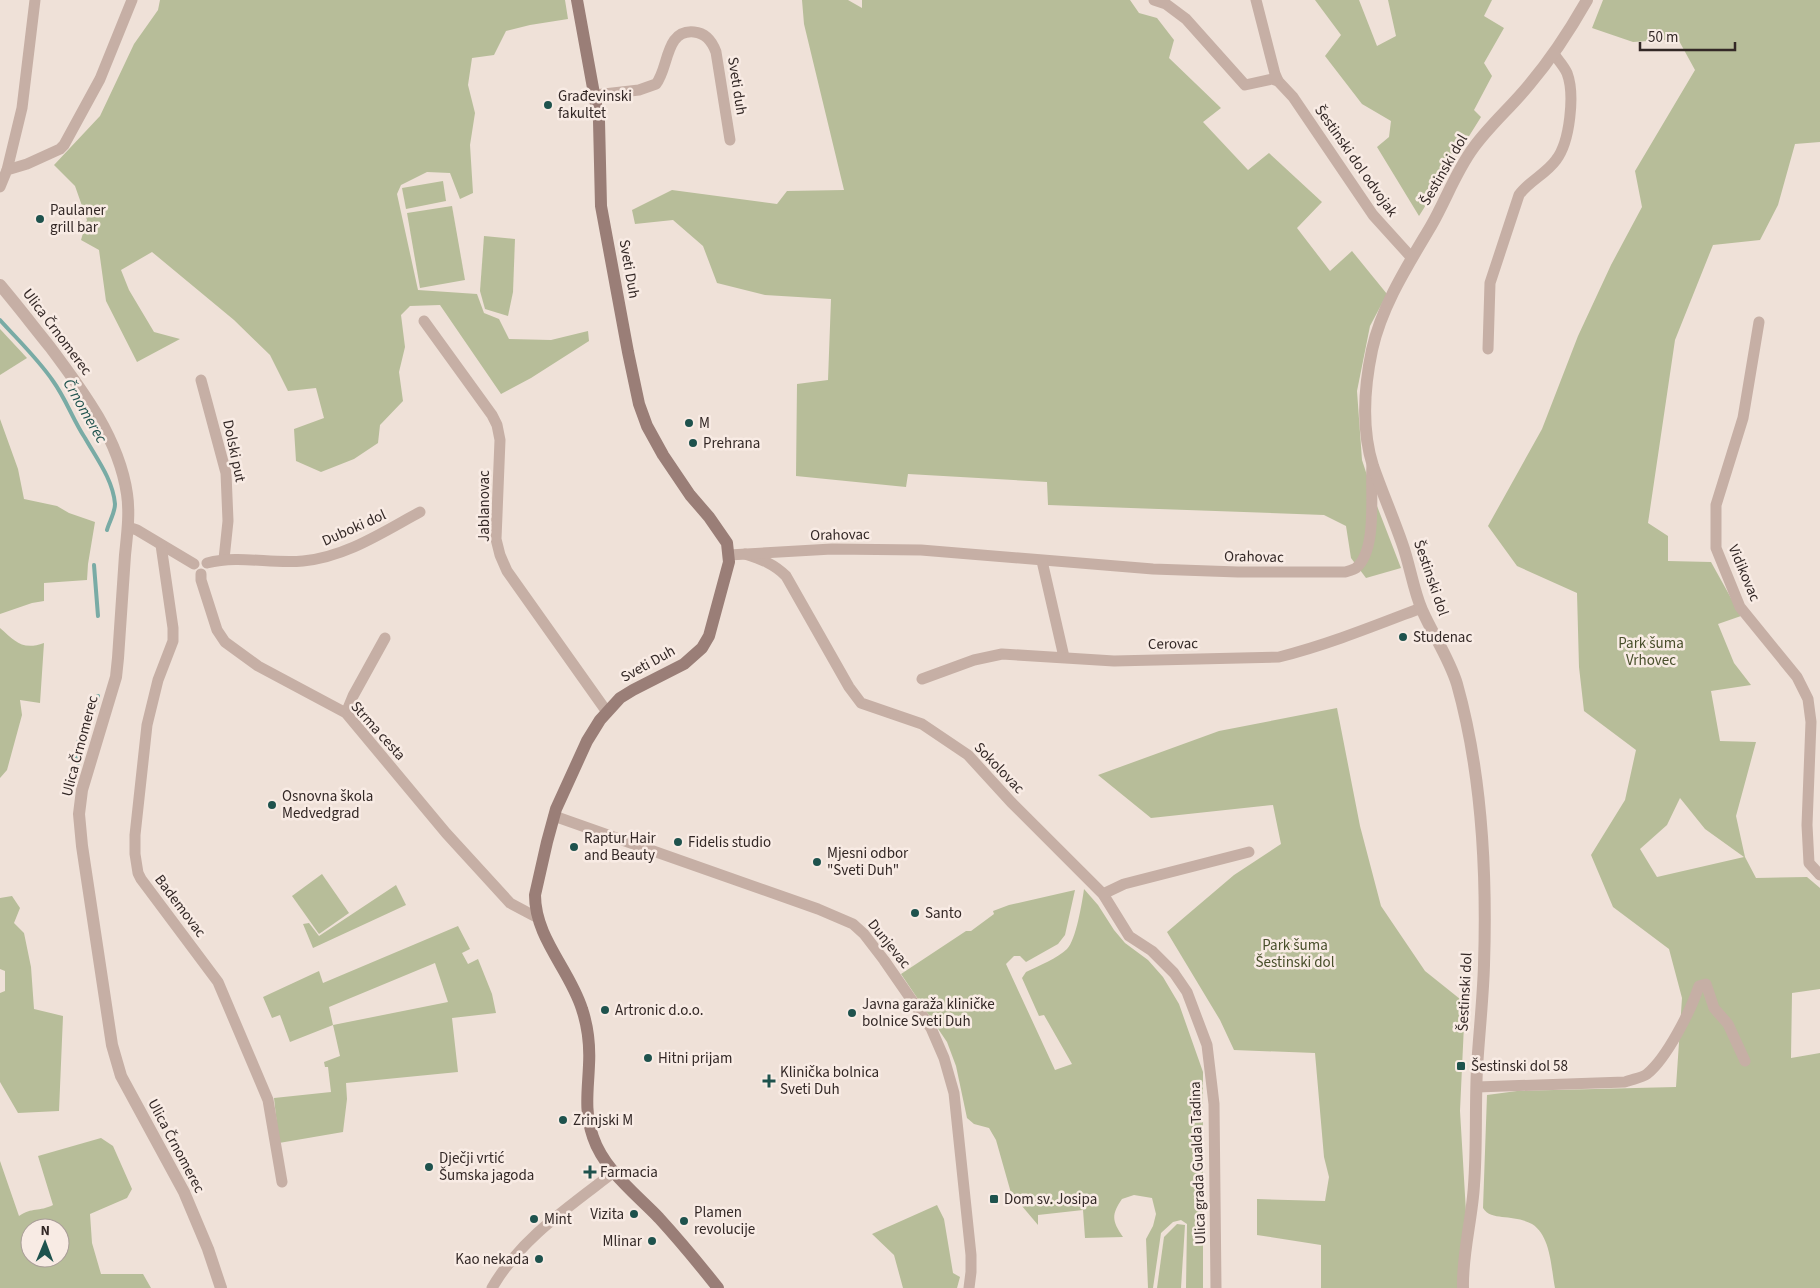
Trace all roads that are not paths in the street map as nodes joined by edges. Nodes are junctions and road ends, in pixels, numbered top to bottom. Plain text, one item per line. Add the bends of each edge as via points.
1 (35, 0) edge
2 (132, 0) edge
3 (577, 0) edge
4 (1154, 0) edge
5 (1256, 0) edge
6 (1587, 0) edge
7 (1554, 54) junction
8 (1278, 81) junction
9 (595, 95) junction
10 (730, 140) dead end
11 (7, 170) junction
12 (0, 186) edge
13 (1411, 257) junction
14 (0, 285) edge
15 (424, 321) dead end
16 (1759, 322) dead end
17 (1488, 349) dead end
18 (202, 380) dead end
19 (1372, 463) junction
20 (420, 512) dead end
21 (128, 527) junction
22 (161, 545) junction
23 (745, 554) junction
24 (729, 555) junction
25 (224, 559) junction
26 (1042, 561) junction
27 (197, 569) junction
28 (1421, 608) junction
29 (385, 638) dead end
30 (1064, 657) junction
31 (922, 679) dead end
32 (607, 712) junction
33 (346, 713) junction
34 (554, 816) junction
35 (1249, 852) dead end
36 (1820, 875) edge
37 (1103, 894) junction
38 (538, 918) junction
39 (1745, 1061) dead end
40 (1476, 1087) junction
41 (614, 1172) junction
42 (282, 1182) dead end
43 (221, 1288) edge
44 (492, 1288) edge
45 (718, 1288) edge
46 (969, 1288) edge
47 (1216, 1288) edge
48 (1463, 1288) edge

1 - 11 street via 22,108
2 - 11 street via 100,79 64,145 27,164
3 - 9 main road, Sveti Duh
4 - 8 street via 1166,4 1186,19 1245,86 1272,79
5 - 8 street, Šestinski dol odvojak
6 - 7 street, Šestinski dol
7 - 13 street, Šestinski dol via 1471,151
7 - 17 street via 1567,72 1570,120 1557,160 1519,195 1490,283
8 - 13 street, Šestinski dol odvojak via 1293,97 1373,215
9 - 10 street, Sveti duh via 652,87 660,80 676,37 688,32 703,34 710,39 716,52
9 - 24 main road, Sveti Duh via 600,131 601,206 639,404 657,446 727,543
11 - 12 street
13 - 19 street, Šestinski dol via 1386,308 1373,348 1365,395
14 - 21 street, Ulica Črnomerec via 87,398 106,433 124,481
15 - 32 street, Jablanovac via 497,426 500,448 496,539 503,563
16 - 36 street, Vidikovac via 1743,418 1716,505 1716,548 1740,607 1797,677 1808,699 1811,722 1807,825 1809,863
18 - 25 street, Dolski put via 226,473 228,521
19 - 26 street, Orahovac via 1370,539 1365,556 1356,568 1345,572 1210,571
19 - 28 street, Šestinski dol via 1403,545
20 - 25 street, Duboki dol via 349,550 322,558 301,561
21 - 22 street
21 - 43 street, Ulica Črnomerec via 116,677 82,790 79,814 82,846 112,1045 121,1076 184,1192
22 - 27 street
22 - 42 street, Bademovac via 173,618 173,641 158,680 147,725 135,835 138,873 218,982 268,1100
23 - 24 street, Orahovac
23 - 26 street, Orahovac via 832,549 921,550
23 - 37 street, Sokolovac via 766,561 786,576 848,687 861,703 922,724 968,755
24 - 32 main road, Sveti Duh via 710,636 702,648 684,664 620,698
25 - 27 street, Duboki dol via 207,563 207,571
26 - 30 street
27 - 33 street, Strma cesta via 217,630 225,642 258,666
28 - 30 street, Cerovac via 1279,657 1114,661
28 - 40 street, Šestinski dol via 1456,682 1478,798 1485,909
29 - 33 street
30 - 31 street, Cerovac via 1002,654 974,660
32 - 34 main road, Sveti Duh via 587,741
33 - 38 street, Strma cesta via 446,833 510,903
34 - 38 main road, Sveti Duh via 535,895
34 - 46 street, Dunjevac via 818,909 853,924 864,934 932,1028 944,1058 954,1093 971,1255
35 - 37 street via 1124,884
37 - 47 street, Ulica grada Gualda Tadina via 1129,936 1152,951 1174,973 1195,1010 1207,1045 1214,1104
38 - 41 main road, Sveti Duh via 582,1007 589,1043 587,1114 599,1150
39 - 40 street via 1728,1024 1714,1008 1706,984 1699,986 1670,1046 1646,1074 1625,1082
40 - 48 street, Šestinski dol via 1474,1188
41 - 44 street via 518,1250
41 - 45 main road, Sveti Duh via 686,1247

